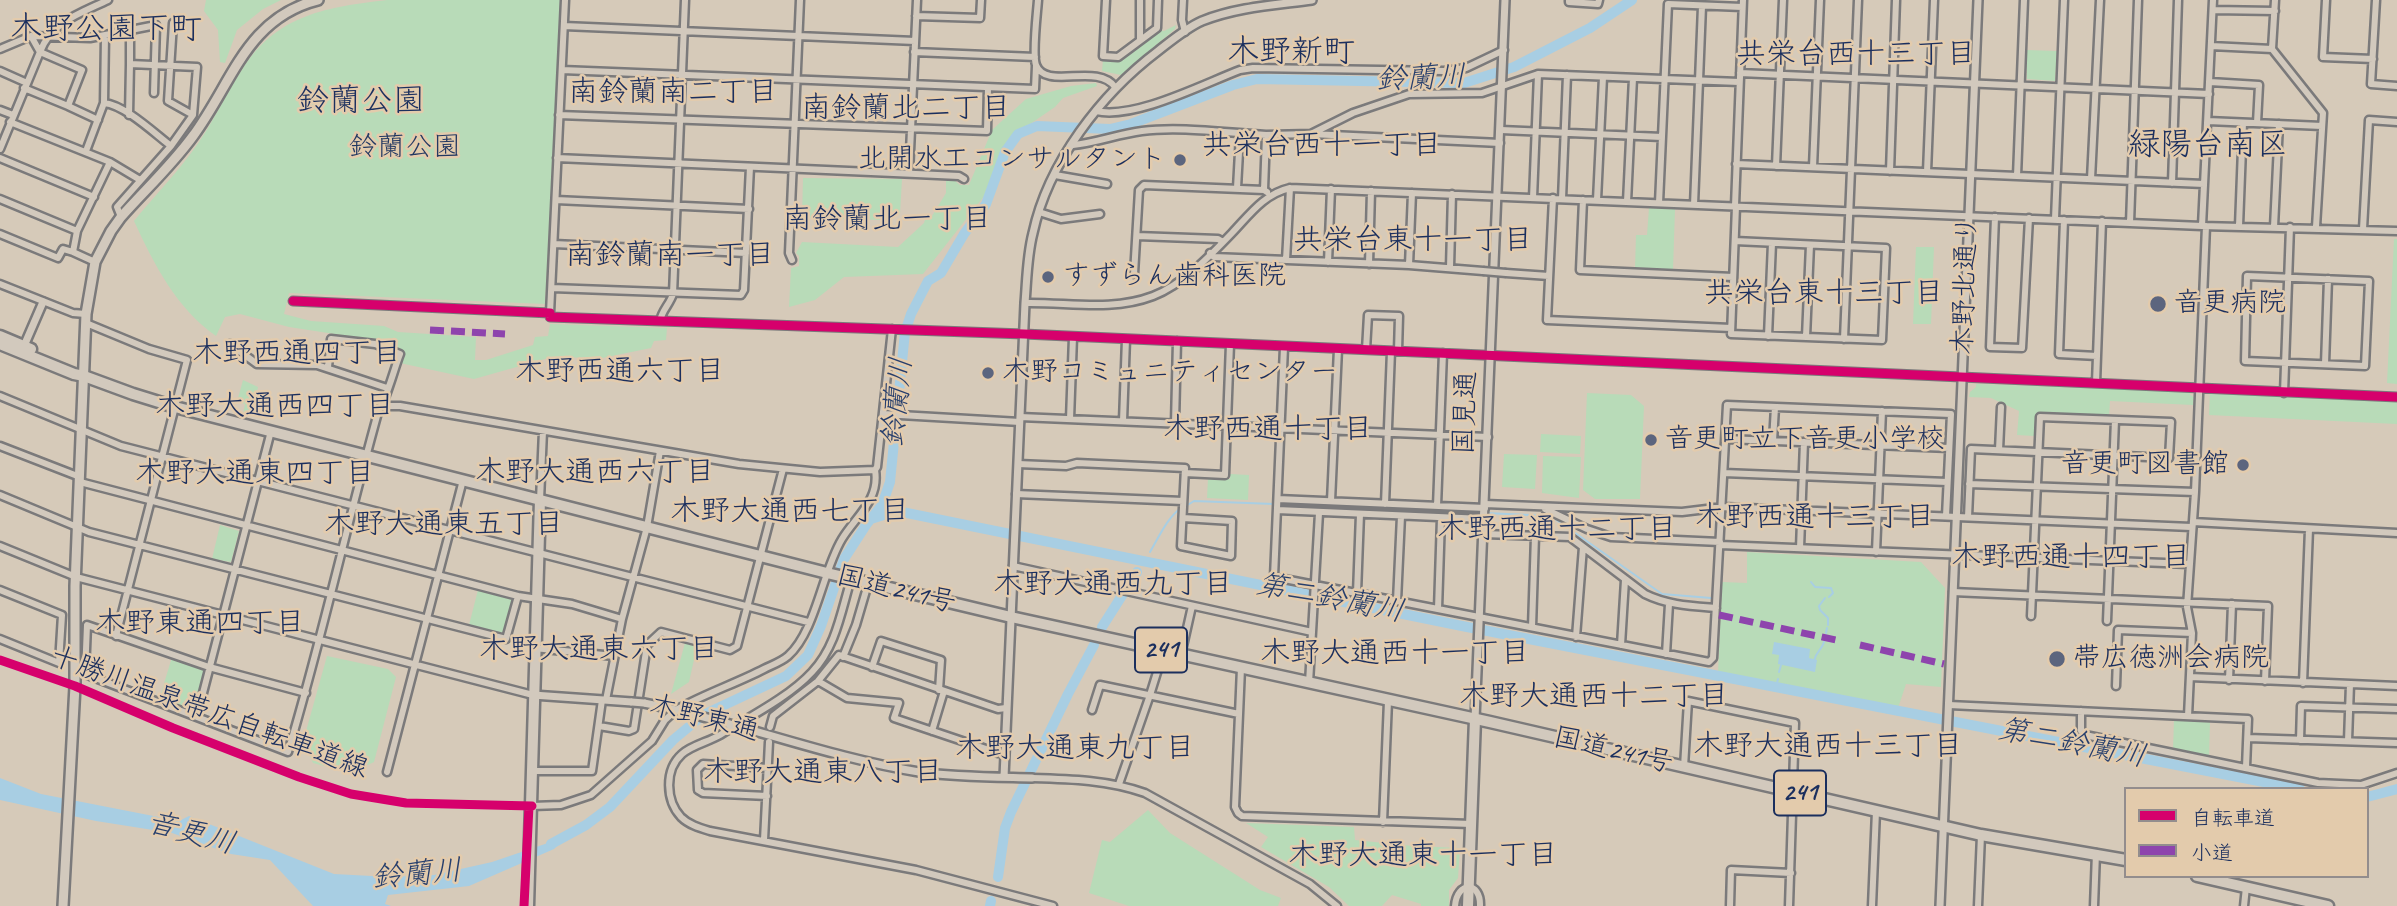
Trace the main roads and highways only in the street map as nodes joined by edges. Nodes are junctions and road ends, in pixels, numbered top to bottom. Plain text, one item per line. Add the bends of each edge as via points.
1 (318, 0) edge
2 (0, 336) edge
3 (0, 344) edge
4 (84, 376) junction
5 (540, 500) junction
6 (1475, 719) junction
7 (2124, 860) edge
8 (2206, 878) edge
9 (63, 906) edge
10 (528, 906) edge
11 (1468, 906) edge
12 (2328, 906) edge

1 - 4 main road via 289,12 254,38 195,134 111,232 95,262 86,318
2 - 4 main road, 国道241号 / 241
3 - 4 main road, 国道241号 / 241
4 - 5 main road, 国道241号 / 241 via 175,407
4 - 9 main road via 75,695
5 - 6 main road, 国道241号 / 241 via 868,584
5 - 10 main road
6 - 7 main road, 国道241号 / 241 via 1981,835
6 - 11 main road
8 - 12 main road

